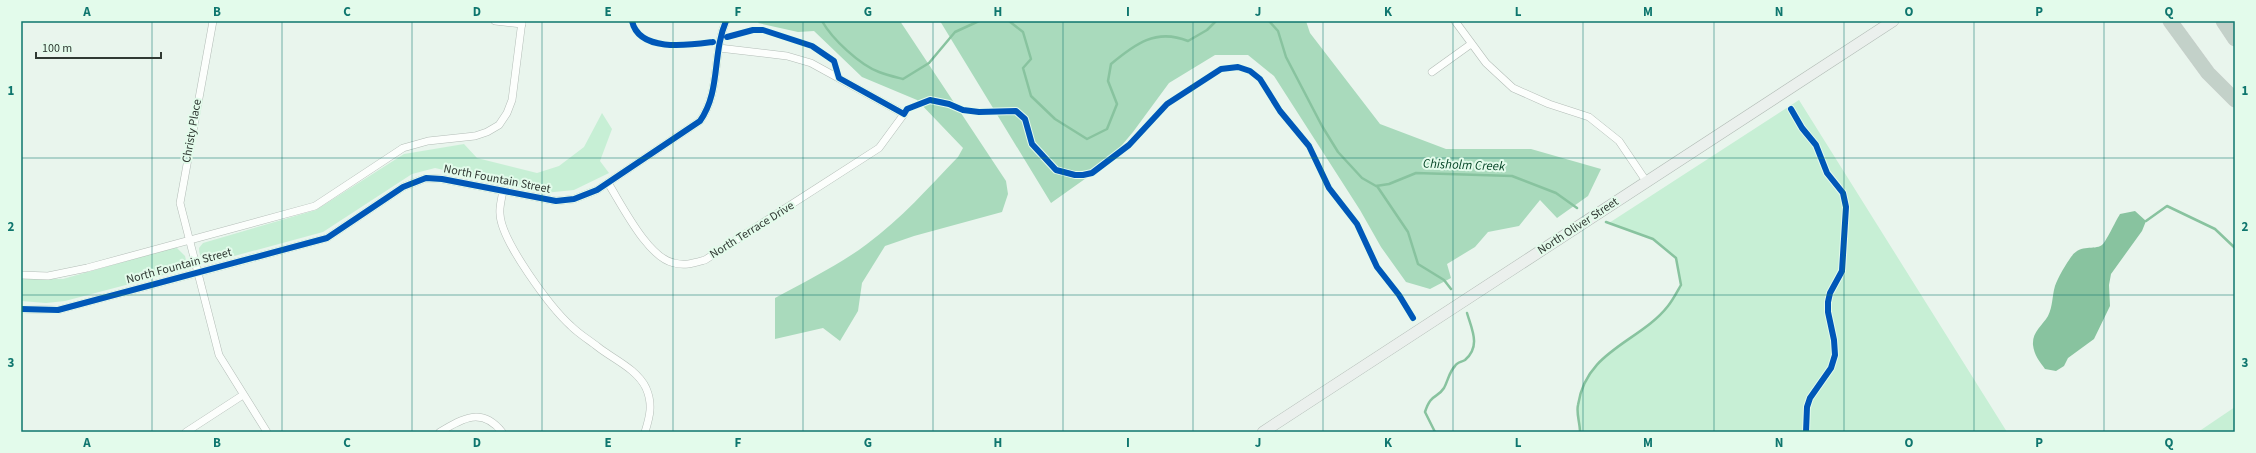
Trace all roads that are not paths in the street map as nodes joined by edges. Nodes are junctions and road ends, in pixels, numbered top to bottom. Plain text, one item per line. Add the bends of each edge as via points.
1 (213, 21) edge
2 (495, 21) edge
3 (726, 21) edge
4 (1455, 21) edge
5 (1893, 21) edge
6 (2170, 21) edge
7 (2223, 21) edge
8 (522, 23) edge
9 (2235, 39) edge
10 (1471, 44) junction
11 (719, 48) junction
12 (1432, 72) dead end
13 (2235, 100) edge
14 (1646, 181) junction
15 (608, 183) junction
16 (503, 190) junction
17 (189, 240) junction
18 (197, 273) junction
19 (21, 275) edge
20 (21, 309) edge
21 (243, 395) junction
22 (186, 432) edge
23 (267, 432) edge
24 (440, 432) edge
25 (502, 432) edge
26 (645, 432) edge
27 (1264, 432) edge

1 - 17 street, Christy Place via 180,203
2 - 8 street
3 - 11 street, North Fountain Street
4 - 10 street
5 - 14 main road, North Oliver Street
6 - 13 highway via 2208,73
7 - 9 highway
8 - 17 street, North Fountain Street via 512,100 499,125 475,136 428,141 403,148 315,206
10 - 12 street
10 - 14 street via 1513,88 1549,104 1590,117 1619,141
11 - 15 street, North Fountain Street via 713,94 708,110 700,121
11 - 15 street, North Terrace Drive via 787,56 811,63 904,114 880,148 705,260 688,264 673,263 650,247
14 - 27 main road, North Oliver Street
15 - 16 street, North Fountain Street via 574,199 556,201
16 - 18 street, North Fountain Street via 426,178 403,187 327,238
16 - 26 street via 499,214 502,227 548,299 571,326 640,379 646,388 651,405
17 - 18 street, Christy Place
17 - 19 street, North Fountain Street via 48,276
18 - 20 street, North Fountain Street via 58,310
18 - 21 street, Christy Place via 219,355
21 - 22 street
21 - 23 street, Christy Place
24 - 25 street via 462,419 474,416 494,423

